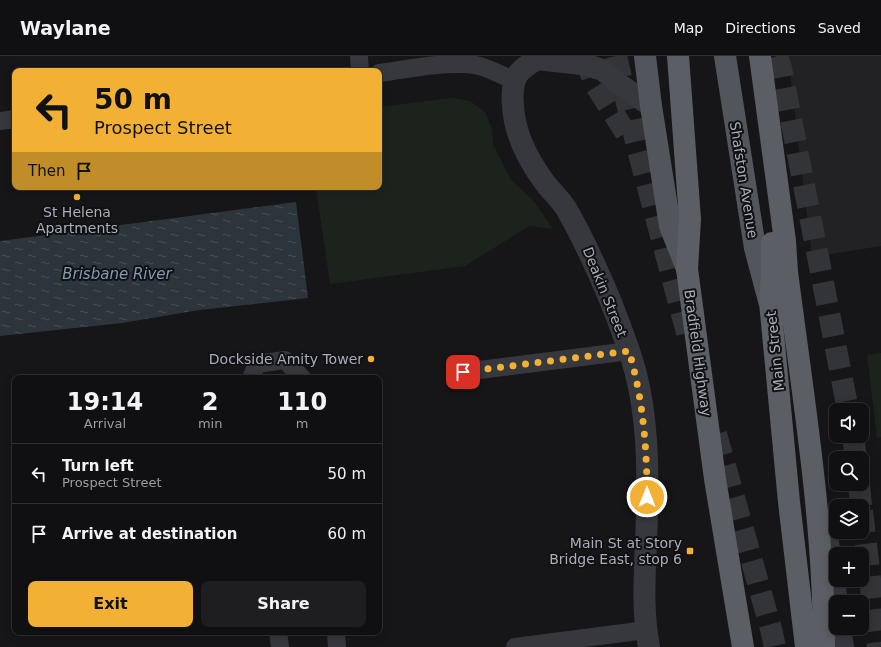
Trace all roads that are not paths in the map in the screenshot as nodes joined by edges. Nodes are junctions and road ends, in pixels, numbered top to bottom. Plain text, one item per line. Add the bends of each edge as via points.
1 (359, 56) edge
2 (645, 56) edge
3 (678, 56) edge
4 (725, 56) edge
5 (746, 56) edge
6 (760, 56) edge
7 (539, 58) edge
8 (360, 68) edge
9 (382, 73) edge
10 (515, 81) junction
11 (651, 106) junction
12 (12, 119) edge
13 (0, 121) edge
14 (687, 269) junction
15 (770, 302) junction
16 (629, 351) junction
17 (463, 372) dead end
18 (252, 375) edge
19 (299, 375) edge
20 (817, 515) junction
21 (836, 595) edge
22 (278, 635) edge
23 (336, 635) edge
24 (841, 635) edge
25 (648, 638) edge
26 (280, 647) edge
27 (337, 647) edge
28 (515, 647) edge
29 (743, 647) edge
30 (806, 647) edge
31 (824, 647) edge
32 (843, 647) edge

1 - 8 street
2 - 11 main road
3 - 14 highway, Bradfield Highway via 690,219
4 - 15 main road, Shafston Avenue via 755,248
5 - 15 highway, Main Street via 771,238
6 - 20 highway, Main Street via 785,241
7 - 10 street via 524,68
7 - 11 street via 582,64 603,70
9 - 10 street via 464,64 476,65
10 - 16 street, Deakin Street via 513,109 522,145 580,232 611,302
11 - 14 main road via 670,226
12 - 13 street
14 - 29 highway, Bradfield Highway via 715,479
15 - 30 highway, Main Street
16 - 17 street
16 - 25 street, Deakin Street via 636,374 646,434 644,609
18 - 19 street via 257,364 284,360
20 - 21 street, Main Street via 829,545
20 - 31 highway, Main Street
22 - 26 street
23 - 27 street
24 - 32 street
25 - 28 street

